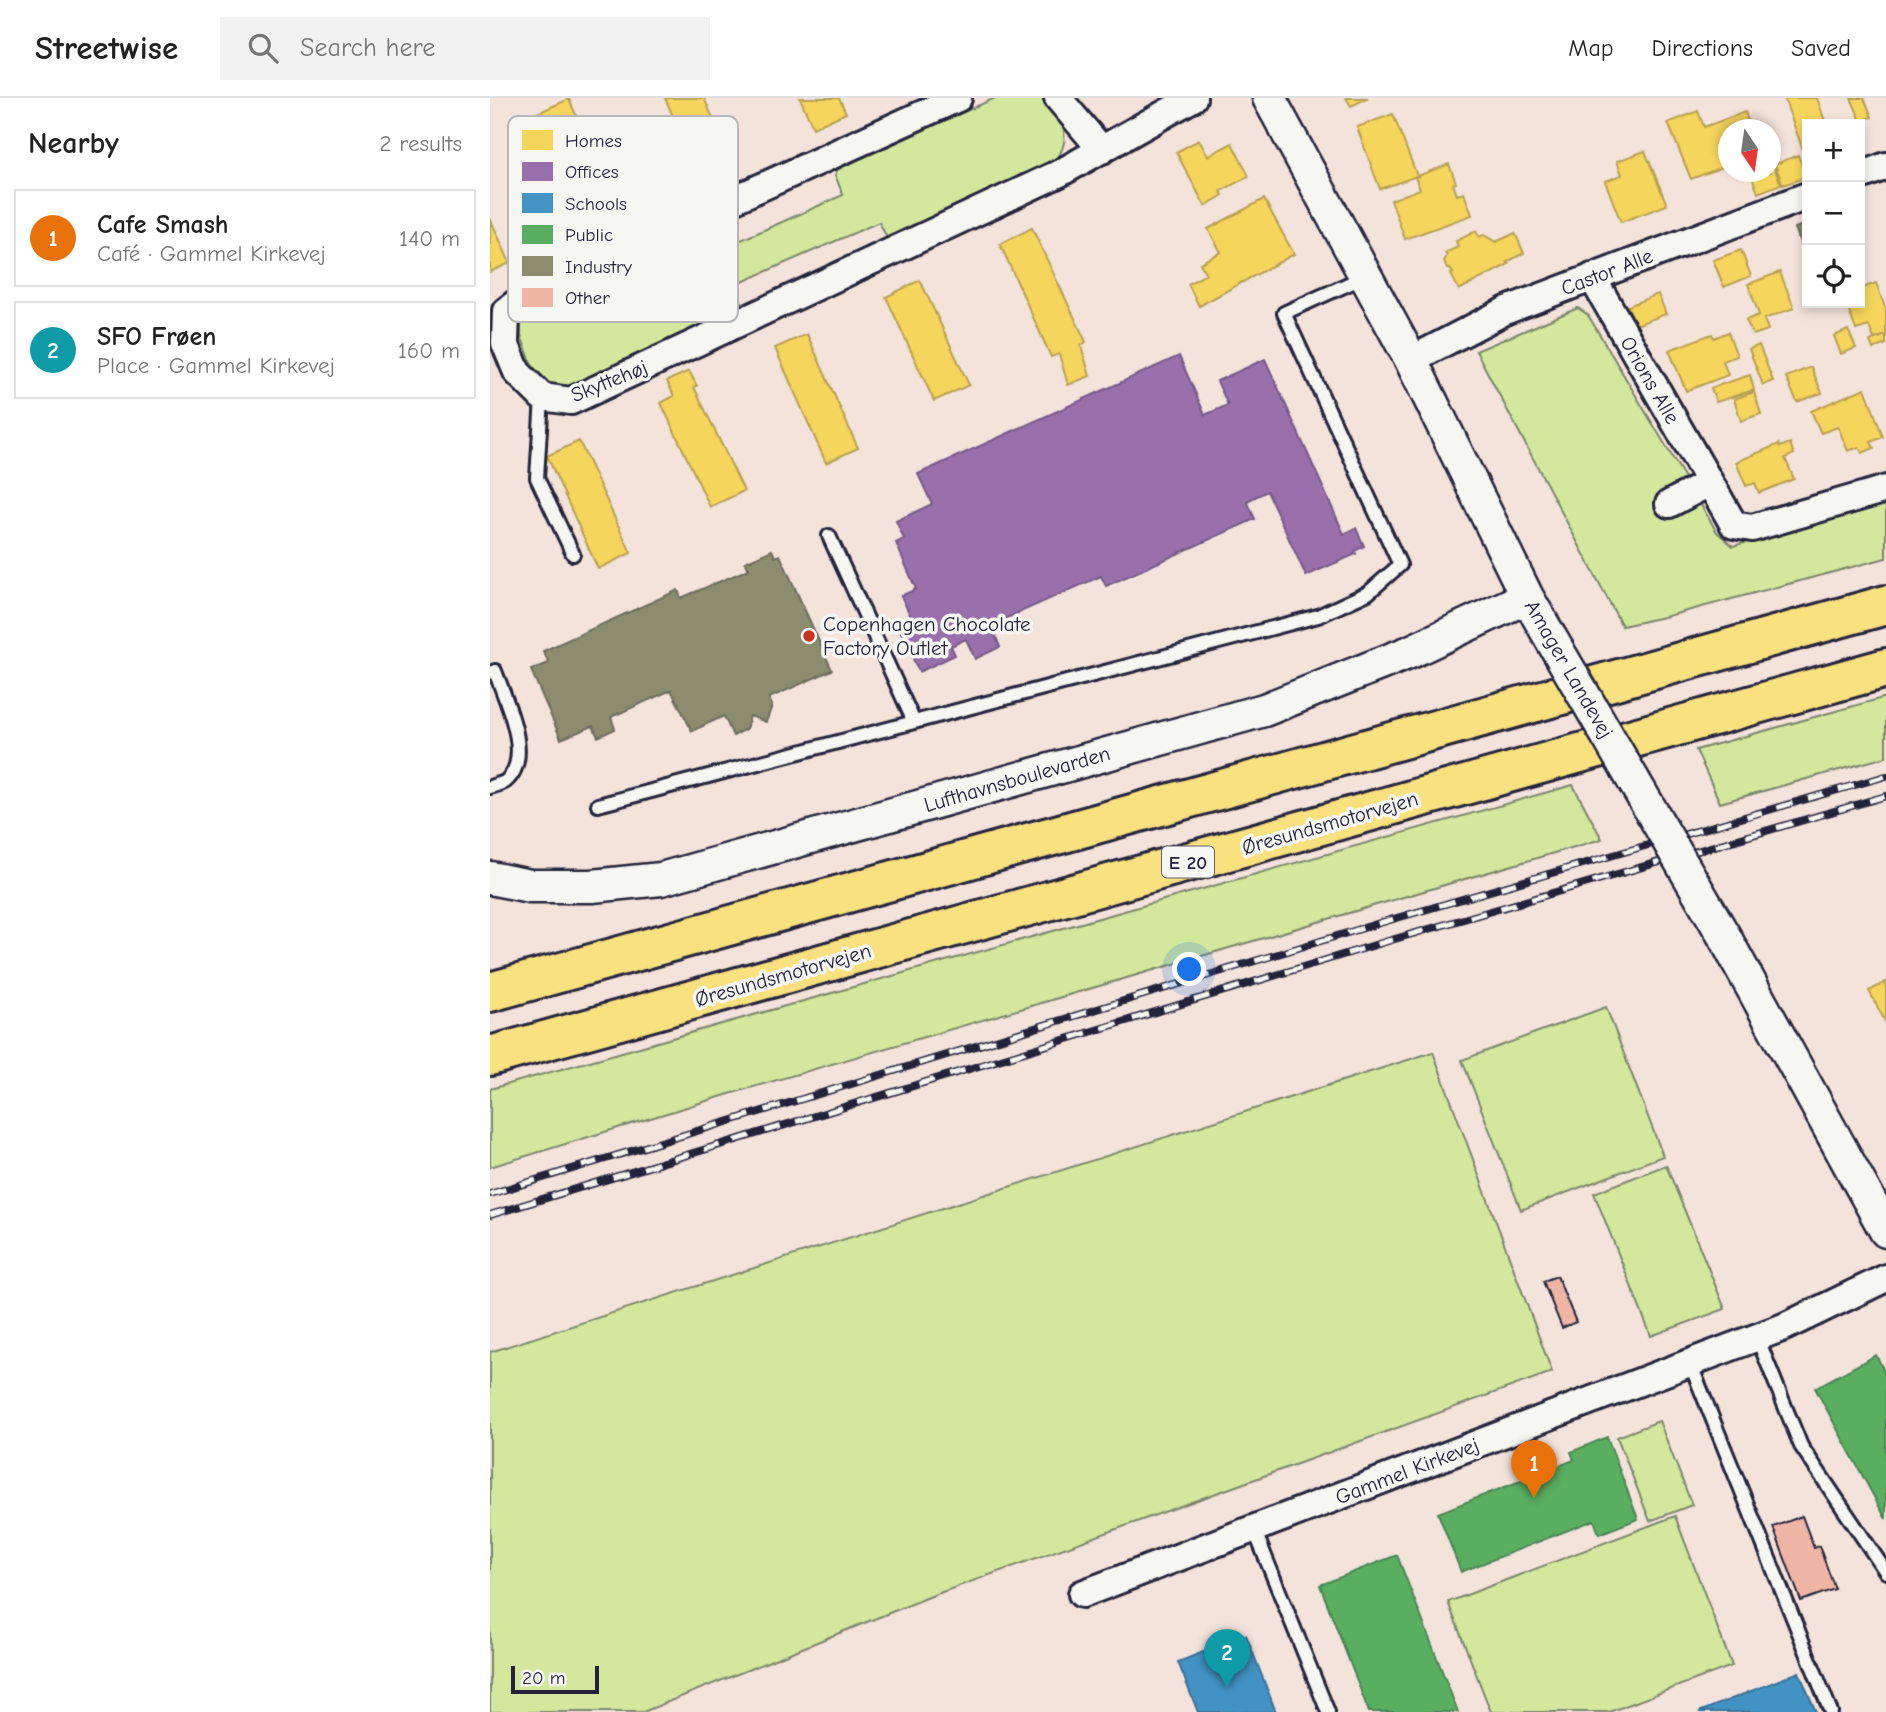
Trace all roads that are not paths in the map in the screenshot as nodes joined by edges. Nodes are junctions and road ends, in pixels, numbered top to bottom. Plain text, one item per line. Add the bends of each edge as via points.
1 (958, 98) edge
2 (1058, 98) edge
3 (1193, 98) edge
4 (1269, 98) edge
5 (1102, 150) junction
6 (1886, 166) edge
7 (1865, 174) edge
8 (738, 197) edge
9 (1802, 198) edge
10 (1366, 276) junction
11 (1592, 277) junction
12 (508, 309) edge
13 (1411, 360) junction
14 (542, 397) junction
15 (1709, 482) junction
16 (1886, 489) edge
17 (1669, 504) dead end
18 (829, 536) dead end
19 (573, 554) dead end
20 (1527, 597) junction
21 (1886, 605) edge
22 (1886, 668) edge
23 (495, 671) dead end
24 (914, 722) junction
25 (490, 787) edge
26 (598, 805) dead end
27 (490, 878) edge
28 (490, 992) edge
29 (490, 1056) edge
30 (1886, 1231) edge
31 (1886, 1278) edge
32 (1757, 1337) junction
33 (1690, 1363) junction
34 (1254, 1529) junction
35 (1886, 1572) edge
36 (1082, 1594) dead end
37 (1328, 1712) edge
38 (1831, 1712) edge

1 - 8 street, Skyttehøj
2 - 5 street
3 - 5 street, Skyttehøj
4 - 10 street, Amager Landevej
5 - 14 street, Skyttehøj via 571,401
6 - 7 street
9 - 11 street, Castor Alle
10 - 13 street, Amager Landevej
10 - 24 lane via 1284,313 1400,565 1368,593 1318,616
11 - 13 street, Castor Alle via 1507,310
11 - 15 street, Orions Alle
12 - 14 street, Skyttehøj via 505,344 517,372
13 - 20 street, Amager Landevej
14 - 19 lane via 537,478
15 - 16 street, Orions Alle via 1734,525 1752,528
15 - 17 street
18 - 24 lane
20 - 27 street, Lufthavnsboulevarden via 1410,652 1264,710 661,879 530,886
20 - 30 street, Amager Landevej, bridge via 1724,936
21 - 28 highway
22 - 29 highway, Øresundsmotorvejen / E 20
23 - 25 lane via 519,748 516,767 505,782
24 - 26 lane
31 - 32 street, Gammel Kirkevej
32 - 33 street, Gammel Kirkevej
32 - 35 lane via 1801,1446
33 - 34 street, Gammel Kirkevej
33 - 38 lane
34 - 36 street, Gammel Kirkevej
34 - 37 lane

